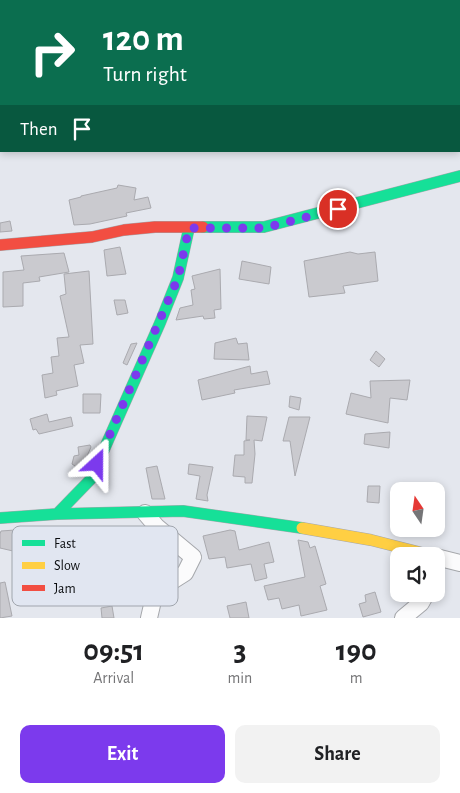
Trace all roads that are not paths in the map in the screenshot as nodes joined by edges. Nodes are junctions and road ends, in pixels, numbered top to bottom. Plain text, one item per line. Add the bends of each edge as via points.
1 (460, 176) edge
2 (189, 228) junction
3 (0, 245) edge
4 (145, 513) junction
5 (57, 514) junction
6 (0, 518) edge
7 (157, 526) edge
8 (178, 544) edge
9 (394, 547) edge
10 (445, 562) edge
11 (460, 563) edge
12 (178, 577) edge
13 (422, 602) edge
14 (403, 618) edge

1 - 2 street via 264,228
2 - 3 street via 155,227 92,238
2 - 5 street via 178,278 91,479
4 - 5 street
4 - 7 street
4 - 9 street via 183,511 277,523
5 - 6 street
8 - 12 street via 193,557 185,573
10 - 11 street
13 - 14 street

